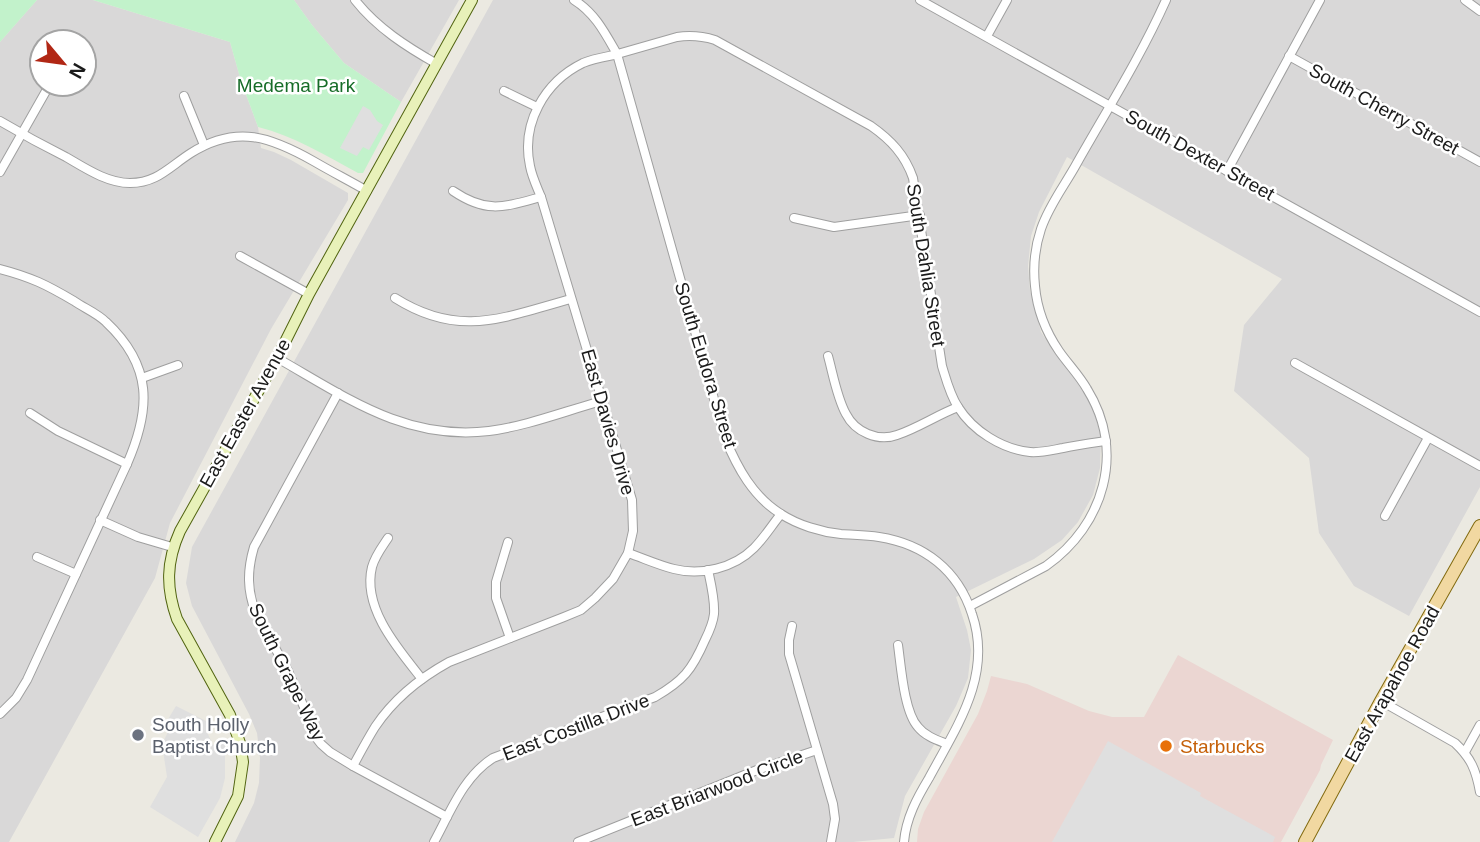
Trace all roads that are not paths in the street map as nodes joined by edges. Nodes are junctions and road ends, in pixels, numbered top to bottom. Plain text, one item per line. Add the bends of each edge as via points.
1 (355, 0) edge
2 (472, 0) edge
3 (574, 0) edge
4 (920, 0) edge
5 (1007, 0) edge
6 (1166, 0) edge
7 (1320, 0) edge
8 (1465, 0) edge
9 (1480, 11) edge
10 (986, 36) junction
11 (617, 54) junction
12 (1289, 56) junction
13 (437, 64) junction
14 (504, 91) dead end
15 (184, 96) dead end
16 (42, 98) edge
17 (1110, 105) junction
18 (537, 107) junction
19 (0, 121) edge
20 (21, 133) junction
21 (204, 145) junction
22 (1480, 162) edge
23 (1227, 171) junction
24 (0, 172) edge
25 (367, 191) junction
26 (453, 191) dead end
27 (541, 197) junction
28 (920, 215) junction
29 (794, 218) dead end
30 (240, 256) dead end
31 (0, 269) edge
32 (309, 294) junction
33 (396, 298) dead end
34 (571, 299) junction
35 (1480, 312) edge
36 (828, 356) dead end
37 (277, 358) junction
38 (1295, 363) dead end
39 (178, 365) dead end
40 (142, 378) junction
41 (338, 393) junction
42 (602, 401) junction
43 (958, 407) junction
44 (30, 414) dead end
45 (1428, 438) junction
46 (1106, 440) junction
47 (127, 464) junction
48 (1480, 466) edge
49 (781, 514) junction
50 (1385, 516) dead end
51 (100, 520) junction
52 (1480, 526) edge
53 (388, 537) dead end
54 (508, 542) dead end
55 (172, 547) junction
56 (628, 553) junction
57 (37, 557) dead end
58 (708, 570) junction
59 (76, 575) junction
60 (970, 606) junction
61 (792, 626) dead end
62 (510, 638) junction
63 (898, 645) dead end
64 (422, 679) junction
65 (1381, 701) junction
66 (0, 713) edge
67 (1480, 725) edge
68 (947, 744) junction
69 (817, 750) junction
70 (1465, 752) junction
71 (353, 766) junction
72 (1480, 792) edge
73 (447, 817) junction
74 (215, 842) edge
75 (434, 842) edge
76 (578, 842) edge
77 (831, 842) edge
78 (904, 842) edge
79 (1306, 842) edge

1 - 13 street via 385,30
2 - 13 street, East Easter Avenue
3 - 11 street, South Eudora Street via 600,24
4 - 10 street, South Dexter Street
5 - 10 street
6 - 17 street
7 - 12 street
8 - 9 street
10 - 17 street, South Dexter Street
11 - 18 street, East Davies Drive via 584,63 566,74
11 - 28 street, South Dahlia Street via 686,35 715,40 886,136 911,171
11 - 49 street, South Eudora Street via 724,438 750,484
12 - 22 street, South Cherry Street
12 - 23 street
13 - 25 street, East Easter Avenue
14 - 18 street
15 - 21 street
16 - 20 street
17 - 23 street, South Dexter Street
17 - 46 street via 1048,213 1034,268 1044,323 1057,349 1089,391
18 - 27 street, East Davies Drive via 528,151
19 - 20 street
20 - 21 street via 99,175 127,183 155,178
20 - 24 street
21 - 25 street via 238,137 261,138 288,147
23 - 35 street, South Dexter Street
25 - 32 street, East Easter Avenue
26 - 27 street via 478,205 497,207
27 - 34 street, East Davies Drive
28 - 29 street via 834,227
28 - 43 street, South Dahlia Street via 942,366
30 - 32 street
31 - 40 street via 47,285 105,321 123,340
32 - 37 street, East Easter Avenue
33 - 34 street via 425,314 472,323
34 - 42 street, East Davies Drive
36 - 43 street via 844,411 856,427 871,435 896,436
37 - 41 street
37 - 55 street, East Easter Avenue
38 - 45 street
39 - 40 street
40 - 47 street via 141,429
41 - 42 street via 399,423 456,432 512,426
41 - 71 street, South Grape Way via 254,547 248,589 314,735
42 - 56 street, East Davies Drive via 632,500
43 - 46 street, South Dahlia Street via 986,435 1031,452
44 - 47 street
45 - 48 street
45 - 50 street
46 - 60 street via 1100,498 1077,539 1046,566
47 - 51 street
49 - 58 street via 752,550 721,568
49 - 60 street, South Eudora Street via 817,529 912,547 951,573
51 - 55 street
51 - 59 street
52 - 65 main road, East Arapahoe Road
53 - 64 street via 372,567 373,602 398,648
54 - 62 street via 496,598
55 - 74 street, East Easter Avenue via 172,603 230,715 243,762 238,796
56 - 58 street via 671,568
56 - 62 street, East Davies Drive via 602,593 581,610
57 - 59 street
58 - 73 street, East Costilla Drive via 714,603 712,625 696,661 679,682 655,697 492,758 469,779
59 - 66 street via 27,680
60 - 68 street, South Eudora Street via 979,666 971,697
61 - 69 street via 789,654
62 - 64 street, East Davies Drive via 449,662
63 - 68 street via 911,716 925,734
64 - 71 street, East Davies Drive via 391,706
65 - 70 street
65 - 79 main road, East Arapahoe Road
67 - 70 street
68 - 78 street, South Eudora Street via 915,803
69 - 76 street, East Briarwood Circle
69 - 77 street via 835,819
70 - 72 street
71 - 73 street, South Grape Way
73 - 75 street, East Costilla Drive

